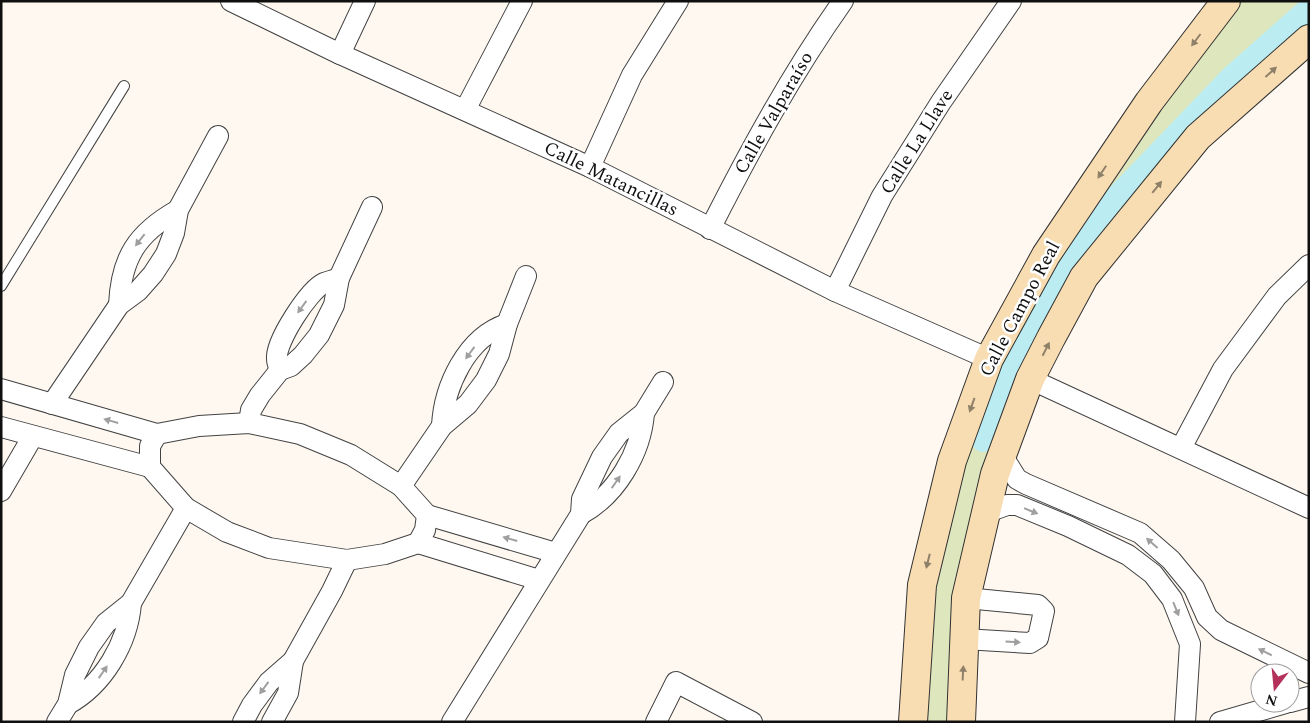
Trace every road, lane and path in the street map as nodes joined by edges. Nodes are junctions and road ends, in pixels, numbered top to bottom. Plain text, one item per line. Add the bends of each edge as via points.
1 (231, 1) edge
2 (365, 1) edge
3 (522, 1) edge
4 (678, 1) edge
5 (843, 1) edge
6 (1011, 1) edge
7 (1226, 1) edge
8 (1309, 39) edge
9 (340, 54) junction
10 (124, 86) dead end
11 (465, 110) junction
12 (218, 136) dead end
13 (590, 167) junction
14 (372, 208) dead end
15 (178, 210) junction
16 (710, 229) junction
17 (1309, 265) edge
18 (526, 276) dead end
19 (339, 278) junction
20 (1, 286) edge
21 (835, 291) junction
22 (119, 306) junction
23 (506, 324) junction
24 (989, 359) junction
25 (280, 370) junction
26 (1030, 379) junction
27 (663, 382) dead end
28 (1, 389) edge
29 (52, 404) junction
30 (249, 423) junction
31 (442, 426) junction
32 (1, 427) edge
33 (158, 434) junction
34 (34, 436) junction
35 (1181, 448) junction
36 (1002, 455) junction
37 (150, 467) junction
38 (401, 486) junction
39 (1, 491) edge
40 (1308, 506) edge
41 (186, 508) junction
42 (1084, 508) junction
43 (986, 514) junction
44 (426, 515) junction
45 (1124, 526) junction
46 (1074, 528) junction
47 (418, 543) junction
48 (1113, 548) junction
49 (556, 553) junction
50 (347, 560) junction
51 (539, 580) junction
52 (966, 598) junction
53 (1221, 630) junction
54 (964, 639) junction
55 (1190, 644) junction
56 (293, 661) junction
57 (1309, 673) edge
58 (1251, 713) edge
59 (57, 722) edge
60 (243, 722) edge
61 (272, 722) edge
62 (452, 722) edge
63 (656, 722) edge
64 (752, 722) edge
65 (913, 722) edge
66 (961, 722) edge
67 (1185, 722) edge
68 (1220, 722) edge

1 - 9 street, Calle Matancillas
2 - 9 street
3 - 11 street
4 - 13 street via 632,75
5 - 16 street, Calle Valparaíso via 757,136
6 - 21 street, Calle La Llave via 882,196
7 -> 24 street, Calle Campo Real via 1149,102 1046,254
26 -> 8 street via 1084,277 1198,137
9 - 11 street, Calle Matancillas
10 - 20 lane
11 - 13 street, Calle Matancillas
12 - 15 street
13 - 16 street, Calle Matancillas
14 - 19 street
15 - 22 street via 174,233 158,268 138,291
15 -> 22 street via 157,222 140,238 127,258 120,281
16 - 21 street, Calle Matancillas
17 - 35 street via 1277,296 1223,369
18 - 23 street
19 - 25 street via 334,305 319,335 304,355
19 -> 25 street via 314,291 294,318 276,358
21 - 24 street, Calle Matancillas
22 - 29 street
23 - 31 street via 499,354 486,380 468,404
23 -> 31 street via 485,334 461,365 447,392
24 -> 65 street, Calle Campo Real via 952,461 922,585
25 - 30 street via 255,402
26 - 35 street
26 - 36 street
27 - 49 street via 644,413 638,445 625,469 607,495 581,514
28 - 29 street
33 -> 29 street
30 - 33 street via 199,426
30 - 38 street via 300,434 351,455
31 - 38 street
32 - 34 street
33 - 37 street via 150,446
34 - 37 street
34 - 39 street
35 - 40 street
36 - 42 street via 1017,478
36 - 43 street via 994,474
37 - 41 street
38 - 44 street
41 - 50 street via 227,532 269,548
41 - 59 street via 131,603 125,635 112,659 94,685 68,704
42 - 45 street
42 - 46 street
43 -> 46 street via 1007,505 1017,505
43 - 52 street
44 - 47 street via 425,530
49 -> 44 street
45 - 48 street
53 -> 45 street via 1207,617 1194,588 1171,560 1140,533
46 - 48 street
47 - 50 street via 385,554
47 - 51 street
48 -> 55 street via 1153,574 1172,599
49 - 51 street
50 - 56 street
51 - 62 street
52 - 54 street
54 -> 52 street via 1030,643 1038,638 1044,611 1038,605
53 - 55 street
57 -> 53 street
66 -> 54 street
55 - 67 street
56 -> 60 street via 268,682
56 - 61 street via 288,693
58 - 68 street
63 - 64 street via 676,682

